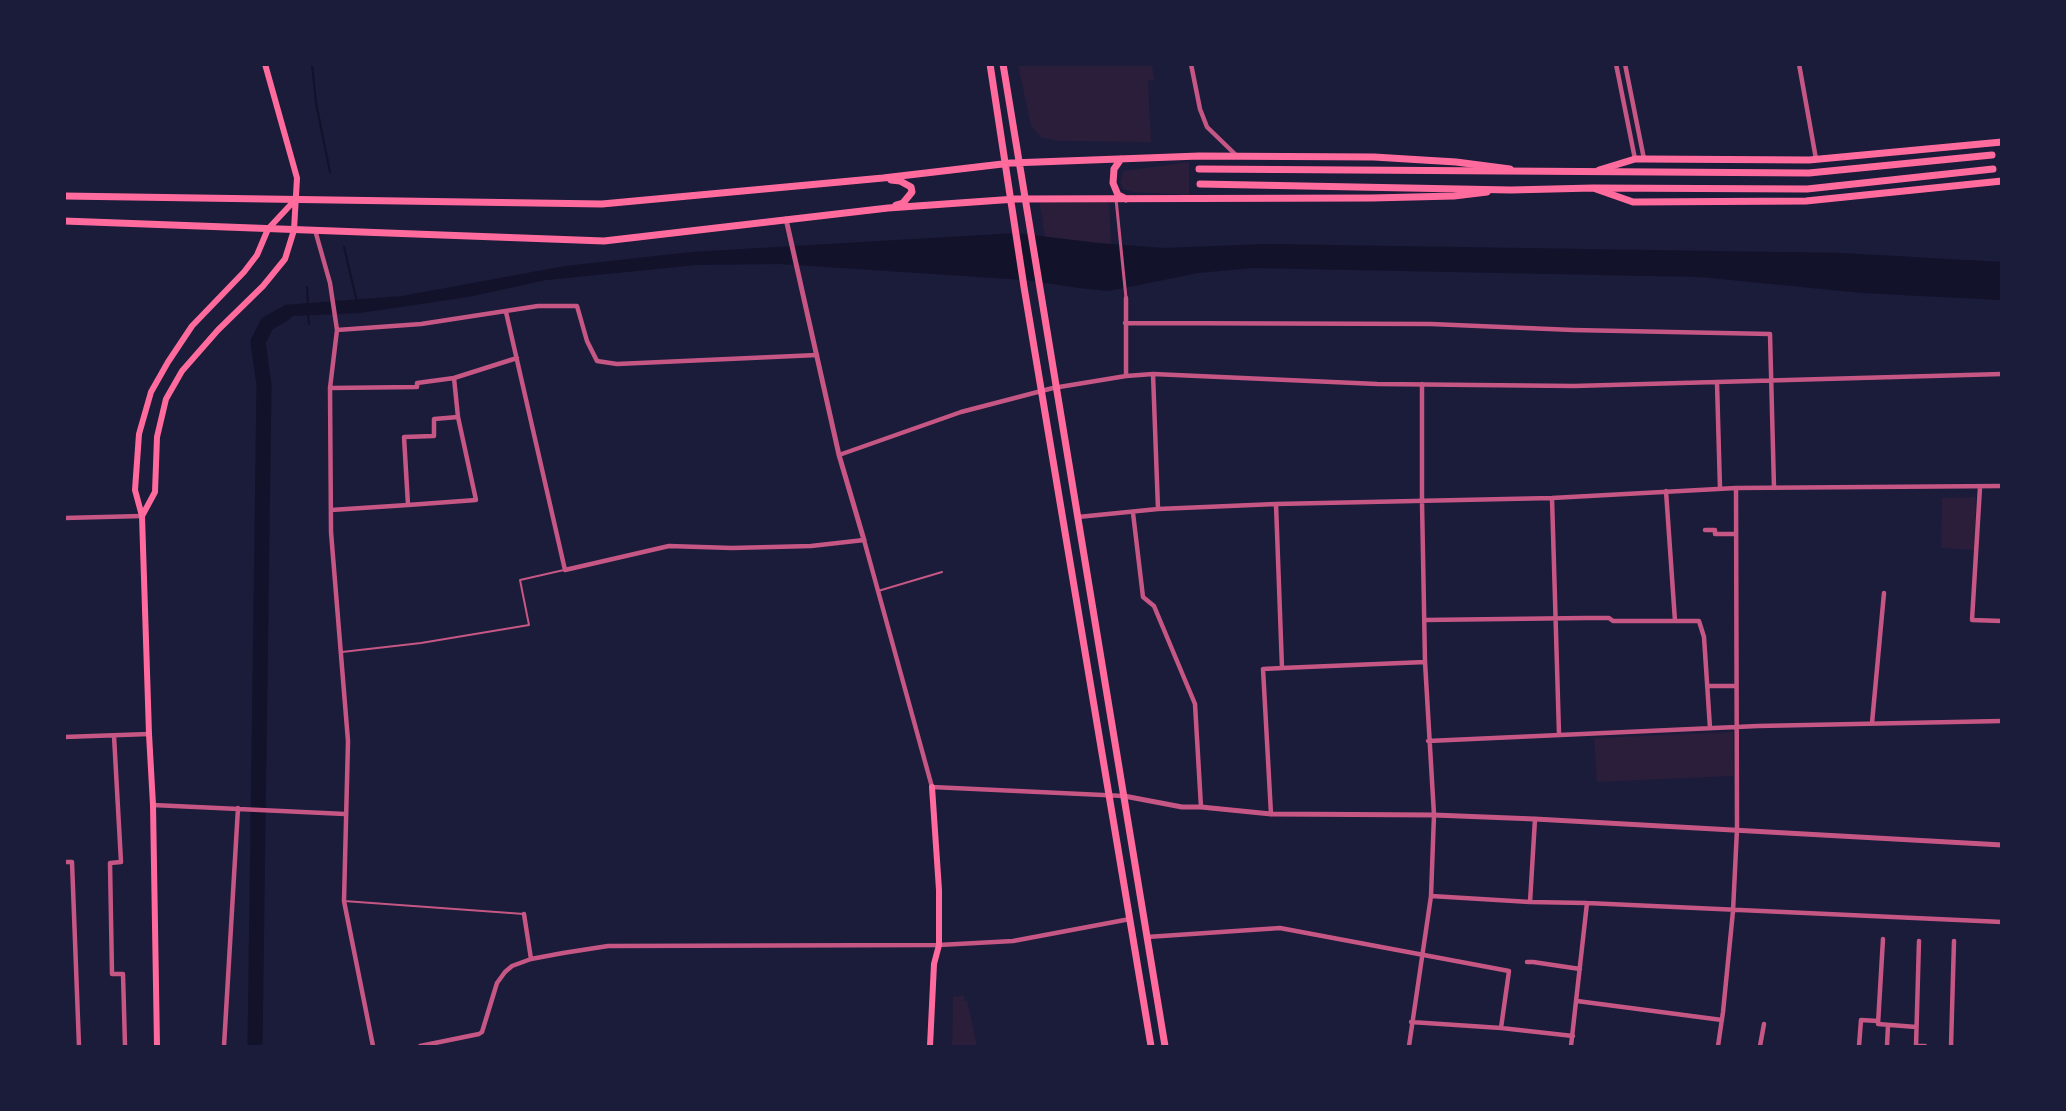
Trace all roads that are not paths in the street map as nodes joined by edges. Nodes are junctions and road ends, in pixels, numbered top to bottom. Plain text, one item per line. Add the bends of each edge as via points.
1 (265, 64) edge
2 (990, 64) edge
3 (1003, 64) edge
4 (1191, 64) edge
5 (1616, 64) edge
6 (1625, 64) edge
7 (1799, 64) edge
8 (2001, 144) edge
9 (1992, 155) dead end
10 (1237, 156) junction
11 (1121, 159) junction
12 (1635, 159) junction
13 (1644, 159) junction
14 (1816, 159) junction
15 (1019, 163) junction
16 (1005, 164) junction
17 (1199, 169) dead end
18 (1993, 169) dead end
19 (1527, 171) junction
20 (1594, 172) junction
21 (883, 178) junction
22 (2000, 180) edge
23 (1200, 184) dead end
24 (1593, 188) junction
25 (1511, 190) junction
26 (64, 196) edge
27 (1025, 199) junction
28 (1126, 199) junction
29 (295, 200) junction
30 (1010, 200) junction
31 (1116, 200) junction
32 (888, 208) junction
33 (786, 219) junction
34 (64, 221) edge
35 (268, 229) junction
36 (294, 230) junction
37 (315, 230) junction
38 (1126, 298) joint
39 (506, 312) junction
40 (1125, 323) junction
41 (337, 330) junction
42 (817, 355) junction
43 (517, 358) junction
44 (1153, 374) junction
45 (2001, 374) edge
46 (1126, 376) junction
47 (454, 378) junction
48 (1771, 381) junction
49 (1717, 383) junction
50 (1422, 384) junction
51 (330, 388) junction
52 (1054, 388) junction
53 (1041, 391) junction
54 (458, 417) junction
55 (839, 455) junction
56 (1980, 486) junction
57 (2001, 486) edge
58 (1736, 488) junction
59 (1774, 488) junction
60 (1720, 489) junction
61 (1666, 491) junction
62 (1552, 498) junction
63 (1422, 502) junction
64 (1276, 504) junction
65 (408, 505) junction
66 (1158, 509) junction
67 (331, 510) junction
68 (1133, 513) junction
69 (142, 516) junction
70 (1078, 517) junction
71 (64, 518) edge
72 (1705, 530) dead end
73 (1736, 534) junction
74 (864, 540) junction
75 (565, 570) junction
76 (942, 572) dead end
77 (878, 591) junction
78 (1884, 593) dead end
79 (1555, 619) junction
80 (1424, 620) junction
81 (1675, 621) junction
82 (2001, 621) edge
83 (342, 652) junction
84 (1425, 662) junction
85 (1282, 668) junction
86 (1707, 686) junction
87 (1736, 686) junction
88 (2001, 721) edge
89 (1872, 723) junction
90 (1737, 727) junction
91 (1710, 728) junction
92 (149, 734) junction
93 (1559, 734) junction
94 (114, 735) junction
95 (64, 737) edge
96 (1428, 741) junction
97 (932, 787) junction
98 (1109, 795) junction
99 (1124, 796) junction
100 (153, 805) junction
101 (1201, 807) junction
102 (238, 808) junction
103 (345, 813) junction
104 (1271, 814) junction
105 (1434, 815) junction
106 (1535, 819) junction
107 (1737, 829) junction
108 (2001, 845) edge
109 (64, 862) edge
110 (1431, 896) junction
111 (344, 901) junction
112 (1530, 902) junction
113 (1587, 903) junction
114 (1733, 911) junction
115 (524, 914) joint
116 (1130, 919) junction
117 (2001, 922) edge
118 (1147, 938) junction
119 (1882, 939) dead end
120 (1918, 941) dead end
121 (1954, 941) dead end
122 (939, 945) junction
123 (1421, 956) junction
124 (531, 959) junction
125 (1527, 962) dead end
126 (1580, 969) junction
127 (1577, 1001) junction
128 (1722, 1020) junction
129 (1878, 1021) junction
130 (1411, 1022) junction
131 (1764, 1024) dead end
132 (1888, 1025) junction
133 (1916, 1027) junction
134 (1501, 1028) junction
135 (1573, 1036) junction
136 (79, 1047) edge
137 (125, 1047) edge
138 (157, 1047) edge
139 (224, 1047) edge
140 (373, 1047) edge
141 (420, 1047) edge
142 (930, 1047) edge
143 (1151, 1047) edge
144 (1165, 1047) edge
145 (1409, 1047) edge
146 (1571, 1047) edge
147 (1718, 1047) edge
148 (1760, 1047) edge
149 (1859, 1047) edge
150 (1887, 1047) edge
151 (1925, 1047) edge
152 (1951, 1047) edge

1 - 29 main road via 297,178
2 - 16 main road
3 - 15 main road
4 - 10 street via 1207,127
5 - 12 street
6 - 13 street
7 - 14 street
8 - 14 main road
9 - 20 main road via 1809,173
10 - 11 main road
10 - 19 main road via 1374,157
11 - 15 main road
11 - 28 main road via 1114,169 1113,183 1118,195
12 - 13 main road
12 - 20 main road
13 - 14 main road
15 - 16 main road
15 - 27 main road
16 - 21 main road
16 - 30 main road
17 - 19 main road
18 - 24 main road via 1807,189
19 - 20 main road
21 - 29 main road via 602,204
21 - 32 main road via 900,181 911,187 912,192 903,203
22 - 24 main road via 1806,201 1633,202
23 - 25 main road
24 - 25 main road
25 - 28 main road via 1372,198
26 - 29 main road
27 - 30 main road
27 - 31 main road
27 - 52 main road
28 - 31 main road
29 - 35 main road
29 - 36 main road
30 - 32 main road
30 - 53 main road
31 - 38 street
32 - 33 main road
33 - 37 main road via 604,242
33 - 42 street
34 - 35 main road
35 - 36 main road
35 - 69 main road via 250,263 192,326 151,392 138,445 135,490
36 - 37 main road
36 - 69 main road via 285,259 182,371 166,399 157,437 155,492
37 - 41 street via 330,283
38 - 40 street
39 - 41 street via 422,324
39 - 42 street via 538,306 578,306 597,361 617,364
39 - 43 street
40 - 46 street
40 - 48 street via 1431,324 1770,334
41 - 51 street
42 - 55 street
43 - 47 street
43 - 75 street
44 - 46 street
44 - 50 street
44 - 66 street
45 - 48 street
46 - 52 street
47 - 51 street via 417,383 417,387
47 - 54 street
48 - 49 street
48 - 59 street
49 - 50 street
49 - 60 street
50 - 63 street
51 - 67 street
52 - 53 street
52 - 70 main road
53 - 55 street via 961,412
53 - 98 main road
54 - 65 street via 434,419 434,435 404,436
54 - 65 street via 476,500
55 - 74 street
56 - 57 street
56 - 59 street
56 - 82 street via 1972,620
58 - 59 street
58 - 60 street
58 - 73 street
60 - 61 street
61 - 62 street
61 - 81 street
62 - 63 street
62 - 79 street
63 - 64 street
63 - 80 street
64 - 66 street
64 - 85 street
65 - 67 street
66 - 68 street
67 - 83 street
68 - 70 street
68 - 101 street via 1143,597 1154,606 1195,704
69 - 71 street
69 - 92 main road
70 - 99 main road
72 - 73 street
73 - 87 street
74 - 75 street via 811,546 669,546
74 - 77 street
75 - 83 lane via 520,580 529,625 421,644
76 - 77 lane
77 - 97 street
78 - 89 street
79 - 80 street
79 - 81 street
79 - 93 street
80 - 84 street
81 - 86 street via 1699,621 1704,637
83 - 103 street via 348,741
84 - 85 street
84 - 96 street
85 - 104 street via 1263,669
86 - 87 street
86 - 91 street
87 - 90 street
88 - 89 street
89 - 90 street
90 - 91 street
90 - 107 street
91 - 93 street
92 - 94 street
92 - 100 main road
93 - 96 street
94 - 95 street
94 - 137 street via 122,862 110,863 112,974 123,974
96 - 105 street
97 - 98 street
97 - 122 main road
98 - 99 street
98 - 116 main road
99 - 101 street
99 - 118 main road
100 - 102 street
100 - 138 main road
101 - 104 street
102 - 103 street
102 - 139 street
103 - 111 street
104 - 105 street
105 - 106 street
105 - 110 street
106 - 107 street
106 - 112 street
107 - 108 street
107 - 114 street
109 - 136 street via 72,862
110 - 112 street
110 - 123 street
111 - 115 lane
111 - 140 street
112 - 113 street
113 - 114 street
113 - 126 street
114 - 117 street
114 - 128 street
115 - 124 street
116 - 122 street via 1012,941
116 - 143 main road
118 - 123 street via 1280,928
118 - 144 main road
119 - 129 street
120 - 133 street
121 - 152 street
122 - 124 street via 608,946
122 - 142 main road via 934,964
123 - 130 street
123 - 134 street via 1509,971
124 - 141 street via 512,966 497,983 482,1032
125 - 126 street
126 - 127 street
127 - 128 street
127 - 135 street
128 - 147 street
129 - 132 street
129 - 149 street via 1861,1020
130 - 134 street
130 - 145 street
131 - 148 street
132 - 133 street
132 - 150 street
133 - 151 street via 1916,1046
134 - 135 street
135 - 146 street

